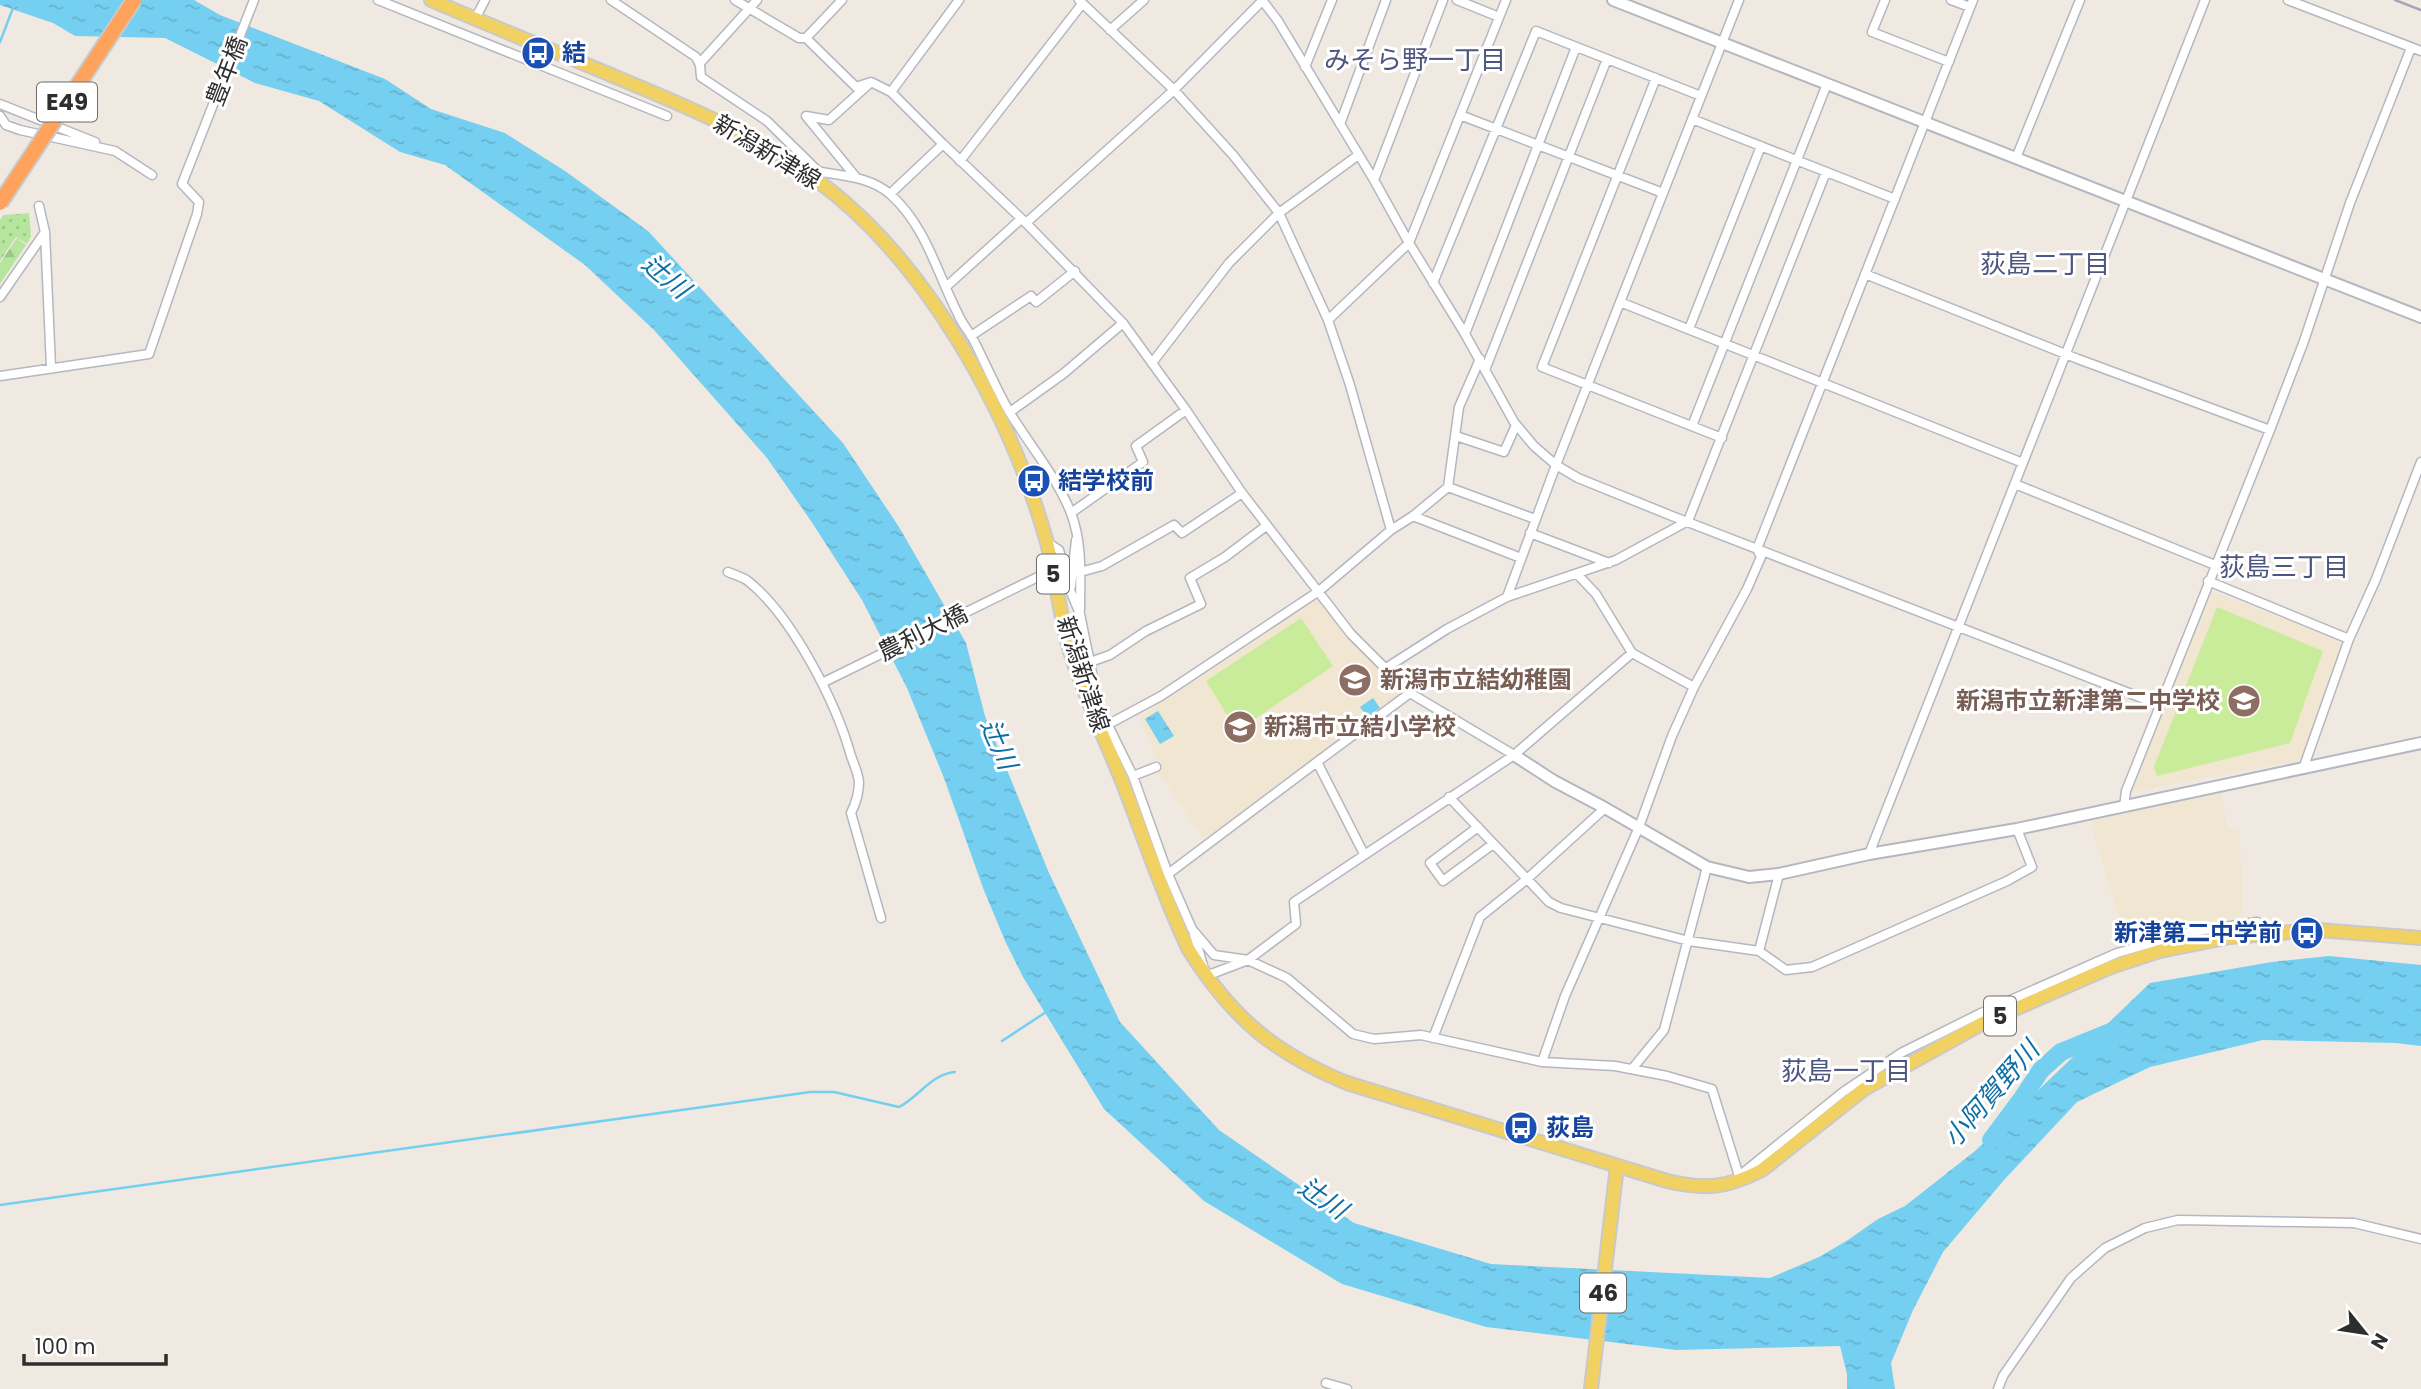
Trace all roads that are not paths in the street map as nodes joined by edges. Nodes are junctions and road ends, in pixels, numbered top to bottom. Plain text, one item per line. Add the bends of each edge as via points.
1 (134, 0) edge
2 (254, 0) edge
3 (378, 0) edge
4 (431, 0) edge
5 (485, 0) edge
6 (611, 0) edge
7 (735, 0) edge
8 (757, 0) edge
9 (842, 0) edge
10 (959, 0) edge
11 (1144, 0) edge
12 (1263, 0) edge
13 (1332, 0) edge
14 (1386, 0) edge
15 (1443, 0) edge
16 (1457, 0) edge
17 (1506, 0) edge
18 (1612, 0) edge
19 (1739, 0) edge
20 (1885, 0) edge
21 (1951, 0) edge
22 (2080, 0) edge
23 (2205, 0) edge
24 (2288, 0) edge
25 (1080, 2) edge
26 (1972, 4) edge
27 (750, 8) junction
28 (1499, 17) junction
29 (475, 19) junction
30 (1110, 30) junction
31 (806, 38) junction
32 (1722, 43) junction
33 (1576, 47) junction
34 (2412, 48) junction
35 (2421, 51) edge
36 (1606, 59) junction
37 (1949, 62) junction
38 (700, 64) junction
39 (1305, 67) junction
40 (1656, 78) junction
41 (871, 82) junction
42 (1827, 84) junction
43 (1174, 90) junction
44 (891, 92) junction
45 (1701, 96) junction
46 (0, 104) edge
47 (1460, 115) junction
48 (0, 116) edge
49 (667, 116) dead end
50 (1692, 119) junction
51 (1925, 122) junction
52 (1340, 124) junction
53 (1495, 128) junction
54 (943, 144) junction
55 (1539, 145) junction
56 (1761, 146) junction
57 (115, 151) junction
58 (1357, 156) junction
59 (1568, 157) junction
60 (2016, 158) junction
61 (1797, 160) junction
62 (960, 161) junction
63 (795, 165) junction
64 (1826, 172) junction
65 (820, 173) junction
66 (152, 175) dead end
67 (855, 176) junction
68 (1617, 176) junction
69 (1374, 180) junction
70 (1663, 193) junction
71 (890, 194) junction
72 (1895, 199) junction
73 (2126, 201) junction
74 (0, 204) edge
75 (38, 206) dead end
76 (1279, 213) junction
77 (1024, 221) junction
78 (45, 232) junction
79 (1409, 243) junction
80 (1075, 271) junction
81 (1865, 274) junction
82 (2323, 279) junction
83 (1433, 283) junction
84 (947, 286) junction
85 (0, 297) edge
86 (1620, 302) junction
87 (2421, 317) edge
88 (1328, 320) junction
89 (1123, 323) junction
90 (1689, 329) junction
91 (1465, 334) junction
92 (971, 336) junction
93 (1725, 343) junction
94 (2066, 354) junction
95 (1754, 355) junction
96 (1480, 359) junction
97 (1152, 363) junction
98 (51, 367) junction
99 (1485, 370) junction
100 (0, 376) edge
101 (1823, 382) junction
102 (1587, 385) junction
103 (1186, 410) junction
104 (1010, 412) junction
105 (1516, 425) junction
106 (1692, 426) junction
107 (2270, 430) junction
108 (1455, 436) junction
109 (1721, 438) junction
110 (2421, 462) edge
111 (2023, 463) junction
112 (1556, 465) junction
113 (2015, 484) junction
114 (1448, 488) junction
115 (1242, 493) junction
116 (1071, 513) junction
117 (1413, 516) junction
118 (1535, 519) junction
119 (1688, 522) junction
120 (1266, 526) junction
121 (1078, 530) junction
122 (1391, 530) junction
123 (1530, 533) junction
124 (1047, 542) junction
125 (1757, 549) junction
126 (1521, 558) junction
127 (1609, 563) junction
128 (2215, 565) junction
129 (1052, 570) junction
130 (728, 572) dead end
131 (1080, 572) junction
132 (1577, 574) junction
133 (2208, 581) junction
134 (1070, 590) junction
135 (1319, 591) junction
136 (1507, 597) junction
137 (1080, 614) junction
138 (1958, 628) junction
139 (2349, 639) junction
140 (1632, 653) junction
141 (1090, 662) junction
142 (1386, 668) junction
143 (822, 683) junction
144 (1694, 687) junction
145 (1083, 691) junction
146 (1410, 693) junction
147 (2160, 705) junction
148 (1099, 707) junction
149 (1107, 725) junction
150 (2421, 743) edge
151 (1514, 755) junction
152 (1317, 762) junction
153 (1156, 767) dead end
154 (2303, 769) junction
155 (1127, 776) junction
156 (1449, 797) junction
157 (2124, 807) junction
158 (1605, 808) junction
159 (1478, 827) junction
160 (1639, 827) junction
161 (2017, 829) junction
162 (1493, 844) junction
163 (1364, 855) junction
164 (1869, 855) junction
165 (1707, 867) junction
166 (1168, 874) junction
167 (1779, 874) junction
168 (1527, 879) junction
169 (881, 918) dead end
170 (1600, 918) junction
171 (2257, 922) dead end
172 (1192, 929) junction
173 (2421, 938) edge
174 (1689, 941) junction
175 (1759, 951) junction
176 (1248, 960) junction
177 (1206, 976) junction
178 (1433, 1038) junction
179 (1542, 1062) junction
180 (1632, 1069) junction
181 (1617, 1166) junction
182 (1742, 1177) junction
183 (2421, 1239) edge
184 (1326, 1383) dead end
185 (1347, 1389) edge
186 (1591, 1389) edge
187 (1998, 1389) edge

1 - 74 highway, E49, bridge
2 - 98 street, 豊年橋 via 182,184 199,202 197,214 149,354
3 - 49 street
4 - 29 main road, 新潟新津線 / 5
5 - 29 street
6 - 38 street
7 - 27 street
8 - 27 street
9 - 31 street
10 - 44 street
11 - 30 street
12 - 39 street
12 - 43 street
13 - 39 street
14 - 52 street
15 - 69 street
16 - 28 street
17 - 28 street
18 - 32 street
19 - 32 street
20 - 37 street via 1872,32
21 - 26 street
22 - 60 street
23 - 73 street
24 - 34 street
25 - 30 street
25 - 62 street
26 - 37 street
27 - 31 street
27 - 38 street
28 - 47 street
29 - 63 main road, 新潟新津線 / 5 via 693,109
30 - 43 street
31 - 41 street via 856,87
32 - 42 street
32 - 45 street
33 - 36 street
33 - 53 street via 1536,31
33 - 55 street
34 - 35 street
34 - 82 street
36 - 40 street
36 - 59 street
37 - 51 street
38 - 65 street via 701,77 767,121
39 - 52 street
40 - 45 street
40 - 68 street
41 - 44 street
41 - 67 street via 830,120 806,116
42 - 51 street
42 - 61 street
43 - 76 street
43 - 77 street
44 - 54 street
45 - 50 street
46 - 57 street
47 - 53 street
47 - 79 street
48 - 57 street via 6,125 20,130
50 - 56 street
50 - 70 street
51 - 60 street
51 - 72 street
52 - 58 street
53 - 55 street
53 - 83 street
54 - 62 street
54 - 71 street
55 - 59 street
55 - 91 street
56 - 61 street
56 - 90 street
57 - 66 street
58 - 69 street
58 - 76 street
59 - 68 street
59 - 99 street
60 - 73 street
61 - 64 street
61 - 93 street
62 - 77 street
63 - 65 street
63 - 124 main road, 新潟新津線 / 5 via 857,215 936,304 1012,444
64 - 72 street
64 - 95 street
65 - 67 street
67 - 71 street
68 - 70 street
68 - 102 street via 1542,367
69 - 79 street
70 - 86 street
71 - 84 street via 926,242
72 - 81 street
73 - 82 street
73 - 94 street
75 - 78 street
76 - 88 street
76 - 97 street via 1229,263
77 - 80 street
77 - 84 street
78 - 85 street
78 - 98 street
79 - 83 street
79 - 88 street
80 - 89 street
80 - 92 street via 1036,302 1031,296
81 - 94 street
81 - 101 street
82 - 87 street
82 - 107 street
83 - 91 street
84 - 92 street
86 - 90 street
86 - 102 street
88 - 122 street
89 - 97 street
89 - 104 street
90 - 93 street
91 - 96 street
92 - 104 street
93 - 95 street
93 - 106 street
94 - 107 street
94 - 111 street
95 - 101 street
95 - 109 street
96 - 99 street
96 - 108 street via 1460,407
97 - 103 street
98 - 100 street
99 - 105 street
101 - 111 street
101 - 125 street
102 - 106 street
102 - 112 street
103 - 115 street
103 - 116 street via 1136,446 1143,462
104 - 116 street via 1060,486
105 - 108 street via 1504,452
105 - 112 street
106 - 109 street
107 - 128 street
108 - 114 street
109 - 119 street
110 - 139 street
111 - 113 street
112 - 118 street
112 - 119 street
113 - 128 street
113 - 138 street
114 - 117 street
114 - 118 street
115 - 120 street
115 - 131 street via 1182,533 1174,525 1102,566
116 - 121 street
117 - 122 street
117 - 126 street
118 - 123 street
119 - 125 street
119 - 127 street
120 - 135 street
120 - 141 street via 1190,578 1201,604
121 - 131 street
121 - 134 street
122 - 135 street
123 - 126 street
123 - 127 street
124 - 129 main road, 新潟新津線 / 5
124 - 134 street via 1059,550
125 - 138 street
125 - 144 street via 1761,557 1747,589
126 - 136 street
127 - 132 street
128 - 133 street
129 - 143 street, 農利大橋
129 - 145 main road, 新潟新津線 / 5
130 - 143 street via 746,579 764,597
131 - 137 street
132 - 136 street
132 - 140 street via 1596,594
133 - 139 street
133 - 147 street
134 - 137 street
135 - 142 street
135 - 149 street via 1161,696
136 - 142 street
137 - 141 street
138 - 147 street
138 - 164 street
139 - 154 street
140 - 144 street
140 - 151 street
141 - 148 street
142 - 146 street
143 - 169 street via 845,733 859,781 851,813
144 - 160 street
145 - 148 street
145 - 155 main road, 新潟新津線 / 5
146 - 151 street
146 - 152 street
147 - 157 street
148 - 149 street
149 - 155 street
150 - 154 street
151 - 156 street
151 - 158 street
152 - 163 street
152 - 166 street
153 - 155 street
154 - 157 street
155 - 166 street
155 - 177 main road, 新潟新津線 / 5 via 1179,929
156 - 159 street
156 - 163 street
157 - 161 street
158 - 160 street
158 - 168 street
159 - 162 street
159 - 162 street via 1430,863 1443,881
160 - 165 street
160 - 170 street
161 - 164 street
161 - 175 street via 2032,867 2007,881 1812,967 1786,970
162 - 168 street
163 - 176 street via 1294,902 1296,924
164 - 167 street
165 - 167 street via 1749,877
165 - 174 street
166 - 172 street
167 - 175 street
168 - 170 street via 1549,902
168 - 178 street via 1480,917
170 - 174 street
170 - 179 street
171 - 182 street via 2191,932 2118,953 1979,1014 1901,1053 1853,1086
172 - 176 street via 1214,955
172 - 177 street
173 - 182 main road, 5 via 2318,930 2230,937 2160,951 2111,967 1983,1023 1875,1082 1762,1170
174 - 175 street
174 - 180 street via 1664,1030
176 - 177 street
176 - 178 street via 1287,978 1353,1034 1374,1039
177 - 181 main road, 新潟新津線 / 5 via 1262,1037 1308,1066 1347,1083
178 - 179 street
179 - 180 street
180 - 182 street via 1712,1089
181 - 182 main road, 5 via 1702,1188
181 - 186 main road, 46
183 - 187 street via 2354,1223 2178,1220 2145,1228 2105,1248 2071,1278
184 - 185 street

